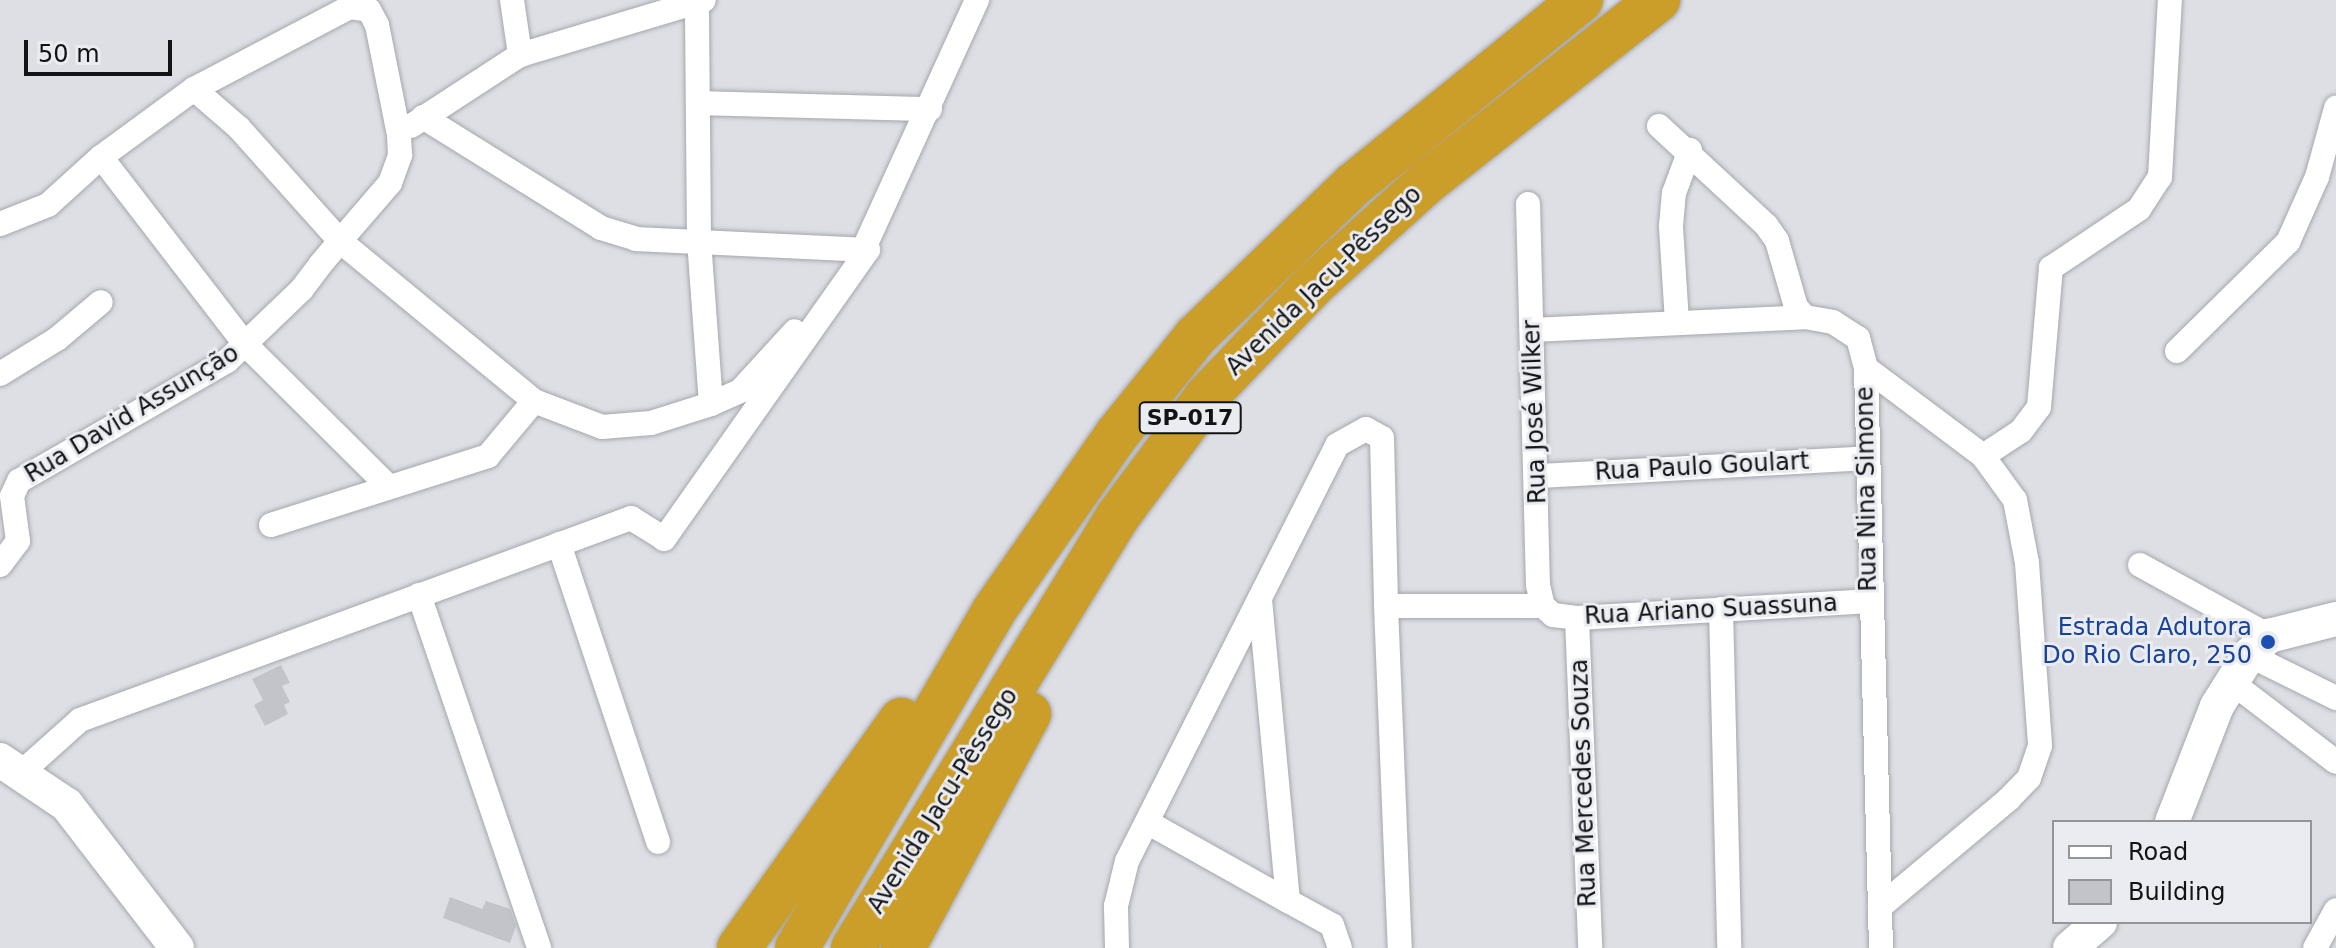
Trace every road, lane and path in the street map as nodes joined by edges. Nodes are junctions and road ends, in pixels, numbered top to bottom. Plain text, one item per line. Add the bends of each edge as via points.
1 (512, 0) edge
2 (977, 0) edge
3 (1581, 0) edge
4 (1658, 0) edge
5 (2170, 0) edge
6 (701, 1) edge
7 (362, 3) edge
8 (520, 55) junction
9 (194, 89) junction
10 (698, 103) junction
11 (2336, 108) edge
12 (930, 109) junction
13 (423, 117) junction
14 (1659, 126) dead end
15 (399, 135) junction
16 (1690, 150) junction
17 (101, 157) junction
18 (1528, 204) dead end
19 (0, 224) edge
20 (340, 241) junction
21 (699, 241) junction
22 (868, 250) junction
23 (101, 302) dead end
24 (1805, 317) junction
25 (1677, 322) junction
26 (1532, 330) junction
27 (246, 345) junction
28 (2177, 351) dead end
29 (1866, 368) junction
30 (0, 374) edge
31 (534, 401) junction
32 (711, 404) junction
33 (1983, 456) junction
34 (1866, 458) junction
35 (1538, 476) junction
36 (386, 484) junction
37 (6, 491) edge
38 (1118, 516) junction
39 (271, 525) dead end
40 (559, 544) junction
41 (0, 565) edge
42 (2140, 565) dead end
43 (419, 595) junction
44 (1260, 598) junction
45 (1869, 601) junction
46 (1386, 606) junction
47 (1721, 609) junction
48 (1548, 611) junction
49 (993, 612) junction
50 (1577, 618) junction
51 (2336, 619) edge
52 (2249, 657) junction
53 (2336, 698) edge
54 (2336, 762) edge
55 (11, 766) edge
56 (2173, 820) edge
57 (1147, 822) junction
58 (658, 842) dead end
59 (1288, 901) junction
60 (1880, 907) junction
61 (2336, 910) edge
62 (2098, 924) edge
63 (177, 948) edge
64 (539, 948) edge
65 (739, 948) edge
66 (797, 948) edge
67 (853, 948) edge
68 (903, 948) edge
69 (1117, 948) edge
70 (1340, 948) edge
71 (1400, 948) edge
72 (1590, 948) edge
73 (1729, 948) edge
74 (1881, 948) edge
75 (2070, 948) edge
76 (2315, 948) edge

1 - 8 street
2 - 12 street
3 - 49 highway, Avenida Jacu-Pêssego / SP-017 via 1354,184 1196,336 1118,433
4 - 38 highway, Avenida Jacu-Pêssego / SP-017 via 1428,181 1314,284 1207,396
5 - 33 street via 2160,177 2139,209 2051,268 2039,407 2021,431
6 - 8 street
6 - 10 street
7 - 9 street
7 - 15 street, Rua David Assunção via 377,25
8 - 13 street
9 - 17 street
9 - 20 street via 239,128
10 - 12 street
10 - 21 street
11 - 28 street via 2317,177 2288,242
12 - 22 street
13 - 15 street
13 - 21 street via 601,228 636,239
14 - 16 street
15 - 20 street, Rua David Assunção via 400,155 390,183
16 - 24 street via 1777,241 1796,307
16 - 25 street via 1674,193 1671,226
17 - 19 street via 48,205
17 - 27 street
18 - 26 street, Rua José Wilker
20 - 27 street, Rua David Assunção
20 - 31 street
21 - 22 street
21 - 32 street
22 - 32 street via 740,391
22 - 40 street via 664,539 631,518
23 - 30 street via 57,339
24 - 25 street
24 - 29 street, Rua Nina Simone via 1833,322 1858,338
25 - 26 street
26 - 35 street, Rua José Wilker
27 - 36 street
27 - 37 street, Rua David Assunção
29 - 33 street
29 - 34 street, Rua Nina Simone
31 - 32 street via 602,427 651,423
31 - 36 street via 488,456
33 - 60 street via 2006,483 2022,525 2037,761 2009,799
34 - 35 street, Rua Paulo Goulart
34 - 45 street, Rua Nina Simone
35 - 48 street, Rua José Wilker via 1538,585
36 - 39 street
37 - 41 street, Rua David Assunção via 18,541
38 - 67 highway, Avenida Jacu-Pêssego / SP-017
38 - 68 highway via 1104,567 1083,612
40 - 43 street
40 - 58 street
42 - 52 street
43 - 55 street via 80,720
43 - 64 street
44 - 46 street via 1337,445 1366,429 1382,438
44 - 57 street
44 - 59 street
45 - 47 street, Rua Ariano Suassuna
45 - 60 street, Rua Nina Simone
46 - 48 street, Rua Ariano Suassuna
46 - 71 street
47 - 50 street, Rua Ariano Suassuna
47 - 73 street
48 - 50 street, Rua Ariano Suassuna
49 - 65 highway via 936,674
49 - 66 highway, Avenida Jacu-Pêssego / SP-017
50 - 72 street, Rua Mercedes Souza
51 - 52 main road
52 - 53 street
52 - 54 street
52 - 56 main road
55 - 63 main road via 67,805
57 - 59 street
57 - 69 street via 1127,861 1116,906
59 - 70 street via 1332,925
60 - 74 street, Rua Nina Simone
61 - 76 street
62 - 75 main road

